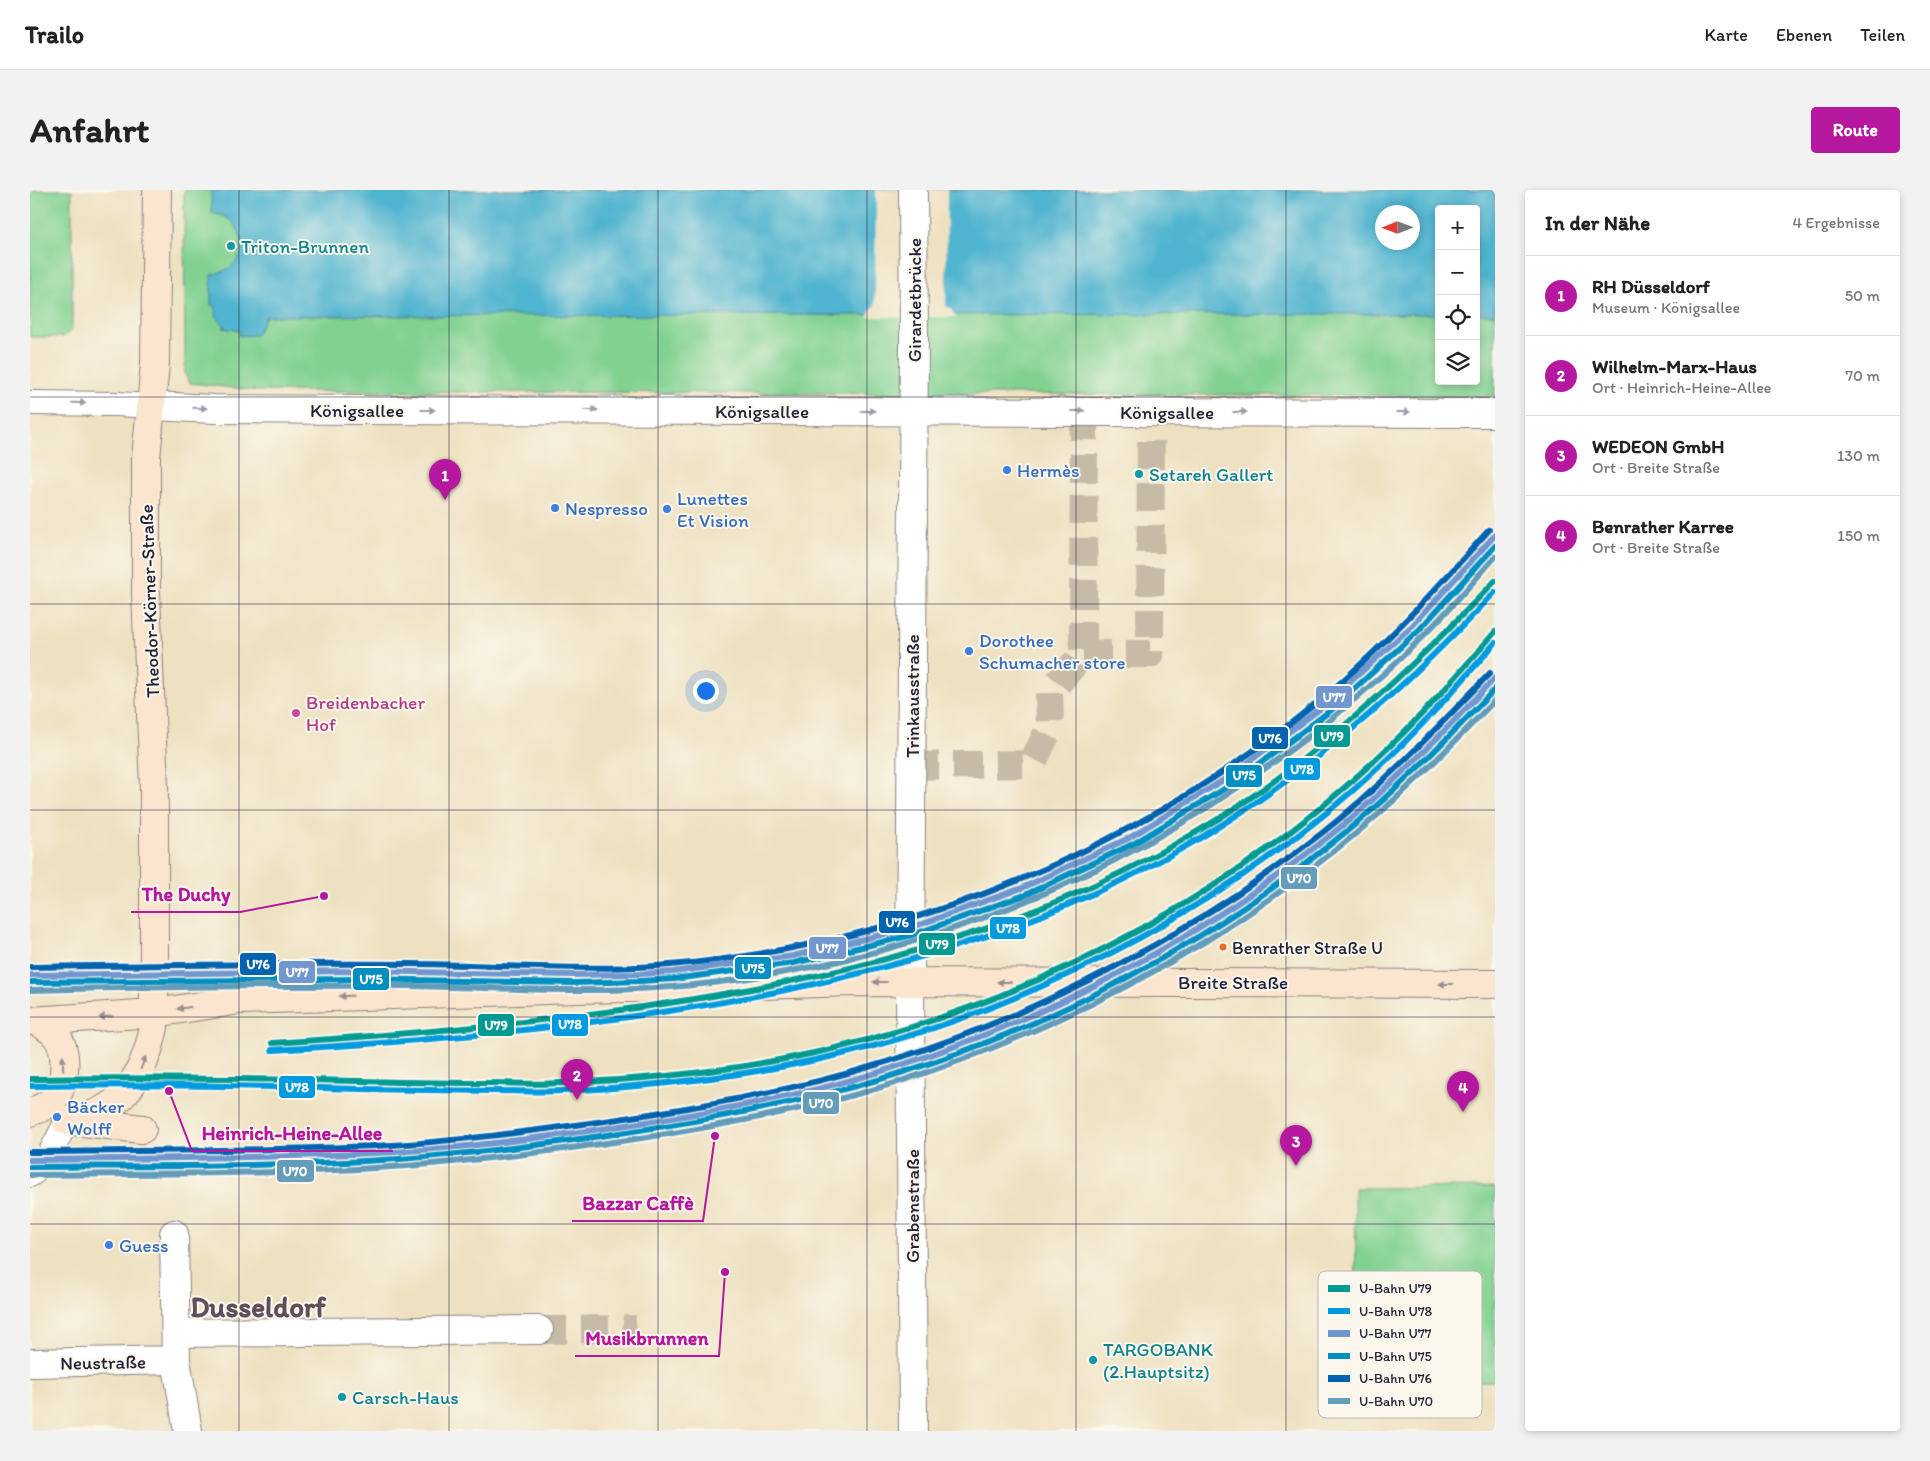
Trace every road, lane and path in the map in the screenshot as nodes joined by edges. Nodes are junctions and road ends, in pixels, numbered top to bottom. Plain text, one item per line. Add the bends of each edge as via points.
1 (157, 190) edge
2 (913, 190) edge
3 (30, 403) edge
4 (152, 406) junction
5 (914, 411) junction
6 (1495, 413) edge
7 (910, 982) junction
8 (1495, 984) edge
9 (155, 1013) junction
10 (33, 1021) edge
11 (30, 1112) edge
12 (30, 1121) edge
13 (67, 1121) junction
14 (142, 1129) dead end
15 (30, 1176) edge
16 (174, 1234) dead end
17 (539, 1330) tunnel mouth
18 (176, 1333) junction
19 (176, 1360) junction
20 (30, 1363) edge
21 (188, 1431) edge
22 (913, 1431) edge

1 - 4 main road, Theodor-Körner-Straße
2 - 5 street, Girardetbrücke
3 -> 4 lane, Königsallee
4 -> 5 street, Königsallee
4 - 9 main road, Theodor-Körner-Straße via 146,458 146,593 154,787
5 -> 6 street, Königsallee
5 - 7 street, Trinkausstraße
8 -> 7 main road, Breite Straße
7 -> 9 main road, Breite Straße via 279,998
7 - 22 street, Grabenstraße
9 -> 10 main road, Breite Straße
13 -> 9 main road, Theodor-Körner-Straße via 94,1114 129,1090 150,1045
11 -> 10 main road via 56,1097 63,1075 62,1047 58,1038 44,1025
12 - 13 main road
13 - 14 main road
13 - 15 lane via 44,1165
16 - 18 street
17 - 18 street
18 - 19 street
19 - 20 street, Neustraße
19 - 21 street

